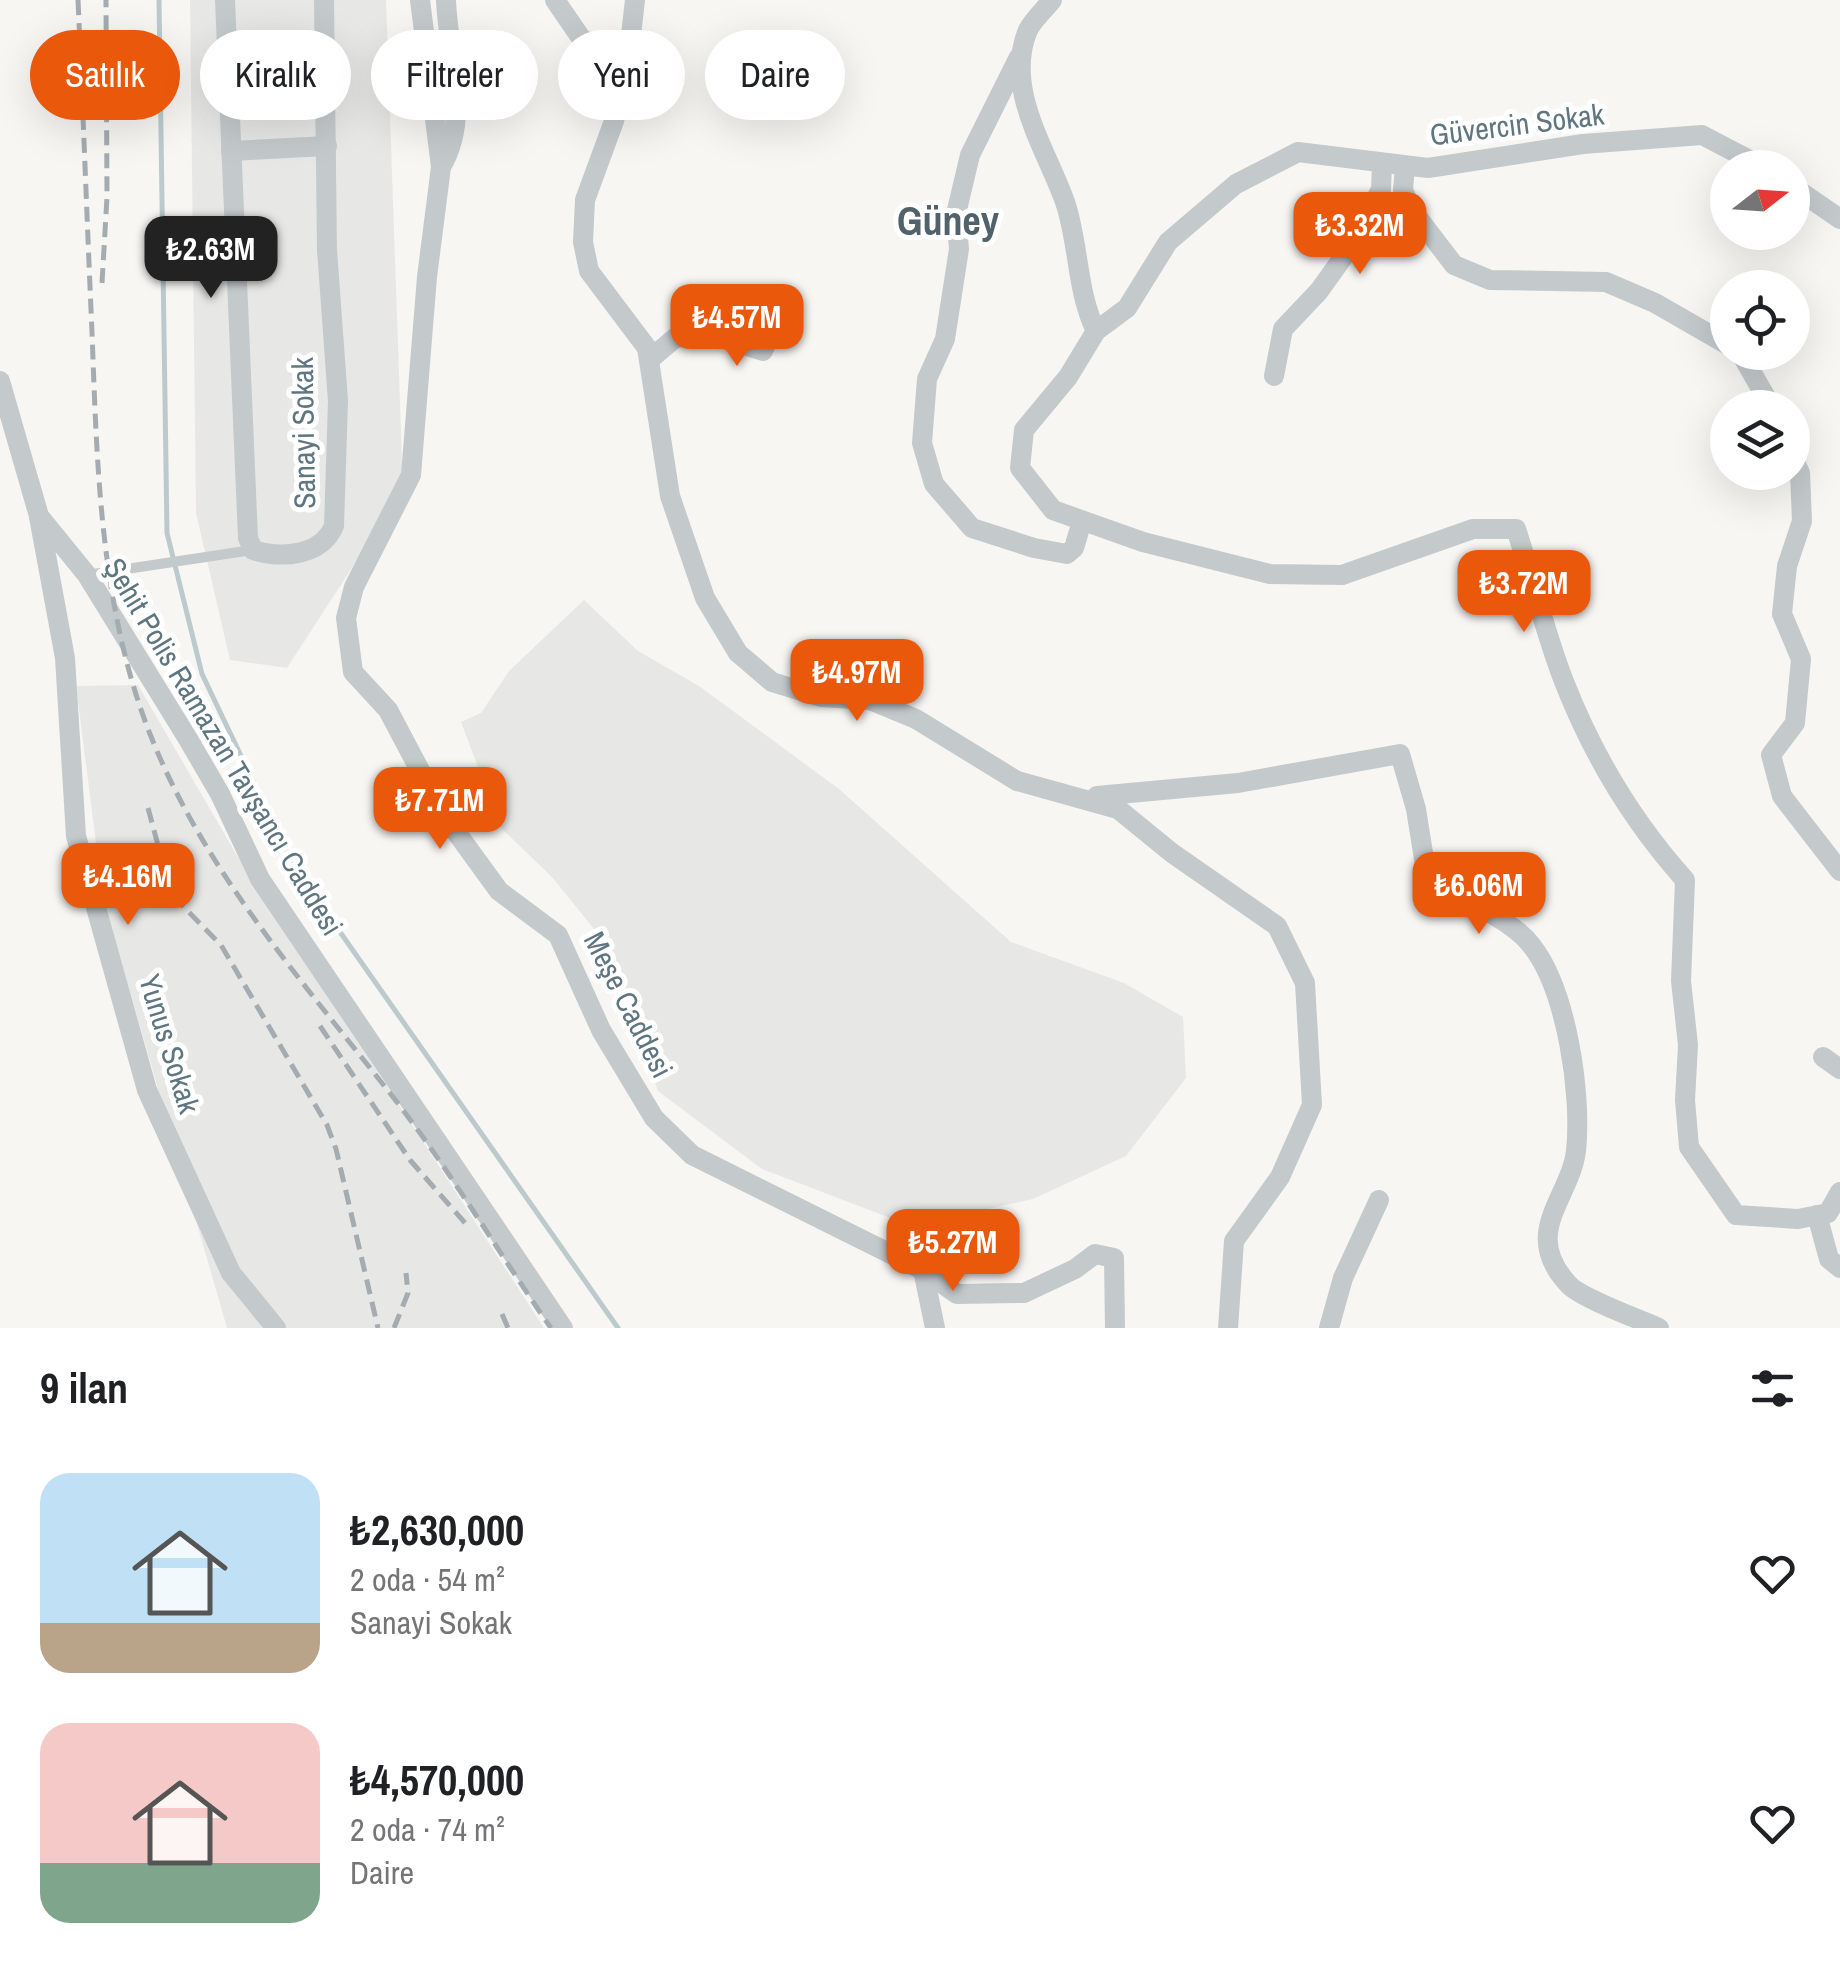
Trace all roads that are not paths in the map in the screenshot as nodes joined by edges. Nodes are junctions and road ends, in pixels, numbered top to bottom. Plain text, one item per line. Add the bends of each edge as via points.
1 (225, 0) edge
2 (324, 0) edge
3 (420, 0) edge
4 (446, 0) edge
5 (555, 0) edge
6 (634, 0) edge
7 (1052, 0) edge
8 (575, 30) edge
9 (631, 30) edge
10 (1025, 47) junction
11 (614, 120) edge
12 (327, 146) junction
13 (1731, 150) edge
14 (231, 151) junction
15 (1382, 164) junction
16 (1404, 166) junction
17 (442, 167) junction
18 (1810, 198) edge
19 (1840, 218) edge
20 (772, 330) dead end
21 (1096, 331) junction
22 (1710, 335) edge
23 (649, 360) junction
24 (1274, 376) dead end
25 (0, 381) edge
26 (1801, 490) edge
27 (39, 516) junction
28 (1082, 520) junction
29 (253, 550) junction
30 (88, 575) junction
31 (1075, 797) junction
32 (1840, 871) edge
33 (1840, 1192) edge
34 (1379, 1200) dead end
35 (1817, 1216) junction
36 (1840, 1268) edge
37 (923, 1270) junction
38 (276, 1328) edge
39 (563, 1328) edge
40 (934, 1328) edge
41 (1115, 1328) edge
42 (1228, 1328) edge
43 (1329, 1328) edge
44 (1658, 1328) edge

1 - 14 street, Sanayi Sokak
2 - 12 street, Sanayi Sokak
3 - 17 street, Meşe Caddesi
4 - 17 street via 458,116
5 - 8 street
6 - 9 street
7 - 10 street via 1028,29
10 - 21 street via 1020,70 1035,138 1066,204
10 - 28 street via 970,154 956,214 959,249 944,339 926,380 922,442 934,484 972,528 1067,554
11 - 23 street via 585,200 583,242 589,271 627,318
12 - 14 street
12 - 29 street, Sanayi Sokak via 338,400 334,526 317,547 272,556
13 - 16 street, Güvercin Sokak via 1702,135
14 - 29 street, Sanayi Sokak
15 - 16 street, Güvercin Sokak
15 - 21 street, Güvercin Sokak via 1298,152 1236,184 1168,242 1126,308
15 - 24 street via 1382,189 1354,242 1283,329
16 - 22 street via 1403,190 1412,210 1454,265 1490,280 1606,282
17 - 37 street, Meşe Caddesi via 410,475 354,587 346,618 353,672 388,710 443,814 499,891 558,935 600,1030 654,1118 692,1156
18 - 19 street
20 - 23 street via 763,351 710,334 675,338
21 - 28 street, Güvercin Sokak via 1024,430 1020,468 1053,510
23 - 31 street via 670,496 705,598 738,653 772,682 821,697 870,700 916,719 1018,781
25 - 27 street, Şehit Polis Ramazan Tavşancı Caddesi
26 - 32 street via 1802,521 1787,566 1782,614 1801,659 1795,723 1771,755 1782,796
27 - 30 street, Şehit Polis Ramazan Tavşancı Caddesi
27 - 38 street, Yunus Sokak via 65,658 76,836 147,1090 232,1273
28 - 35 street, Güvercin Sokak via 1270,574 1342,574 1473,529 1516,529 1564,683 1646,837 1685,880 1681,981 1689,1147 1736,1215
29 - 30 lane
30 - 39 street, Şehit Polis Ramazan Tavşancı Caddesi via 220,794 260,879
31 - 42 street via 1118,809 1277,926 1304,982 1312,1105 1280,1178 1234,1241
31 - 44 street via 1238,784 1400,754 1428,884 1488,912 1532,944 1560,998 1572,1056 1576,1154 1550,1215 1550,1253 1570,1287
33 - 35 street via 1828,1214
34 - 43 street via 1343,1278
35 - 36 street via 1829,1259
37 - 40 street
37 - 41 street, Meşe Caddesi via 957,1294 1024,1293 1095,1254 1114,1258

